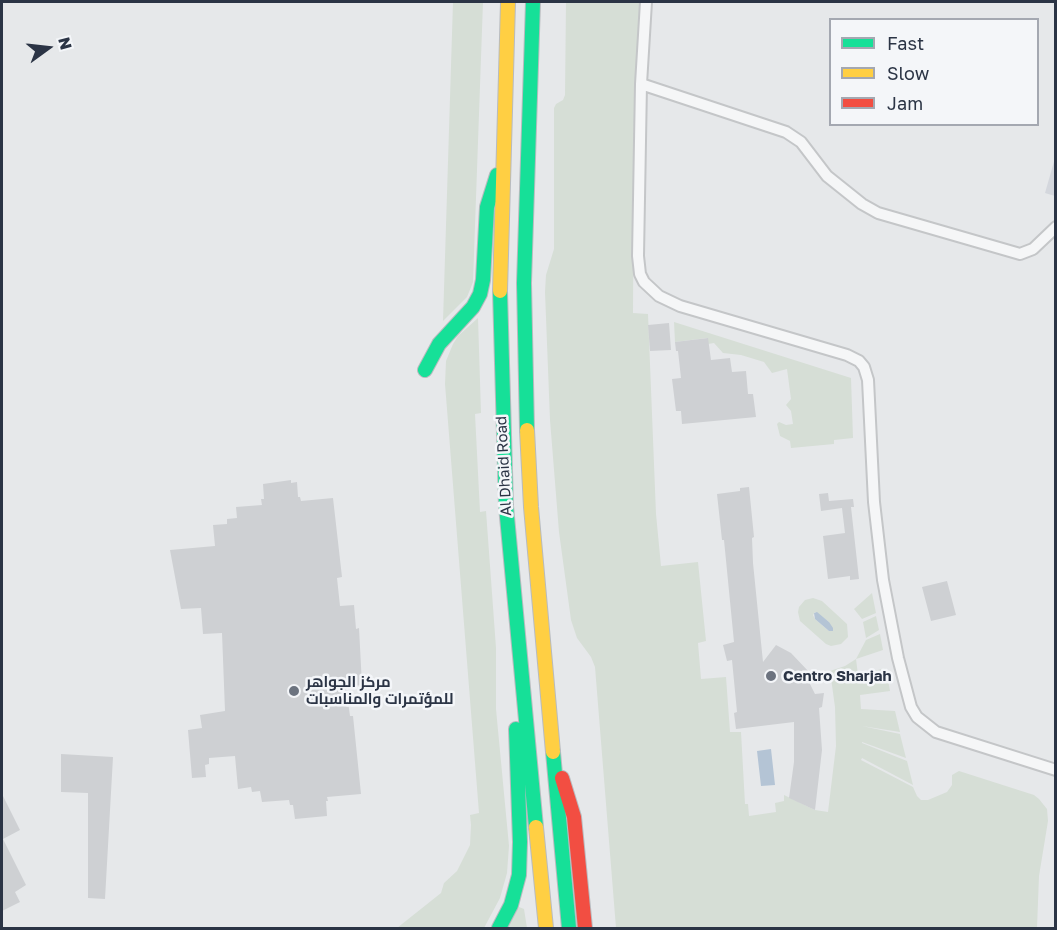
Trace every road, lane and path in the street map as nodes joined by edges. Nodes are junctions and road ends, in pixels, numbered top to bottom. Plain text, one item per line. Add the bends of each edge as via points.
1 (508, 2) edge
2 (533, 2) edge
3 (646, 2) edge
4 (641, 84) junction
5 (503, 165) junction
6 (1056, 226) edge
7 (425, 370) dead end
8 (522, 678) junction
9 (553, 763) junction
10 (1056, 770) edge
11 (499, 928) edge
12 (546, 928) edge
13 (569, 928) edge
14 (585, 928) edge

1 - 5 highway, Al Dhaid Road
2 - 9 highway, Al Dhaid Road via 524,283 525,384 531,507
3 - 4 street
4 - 6 street via 786,132 801,142 827,176 878,213 1020,254 1033,249
4 - 10 street via 638,256 644,282 659,296 680,306 859,361 868,380 871,462 882,570 911,707 936,732
5 - 7 highway via 487,207 480,294 439,344
5 - 8 highway, Al Dhaid Road via 501,396 506,506
8 - 11 highway via 516,751 519,875 511,905
8 - 12 highway, Al Dhaid Road
9 - 13 highway, Al Dhaid Road
9 - 14 highway via 571,803

